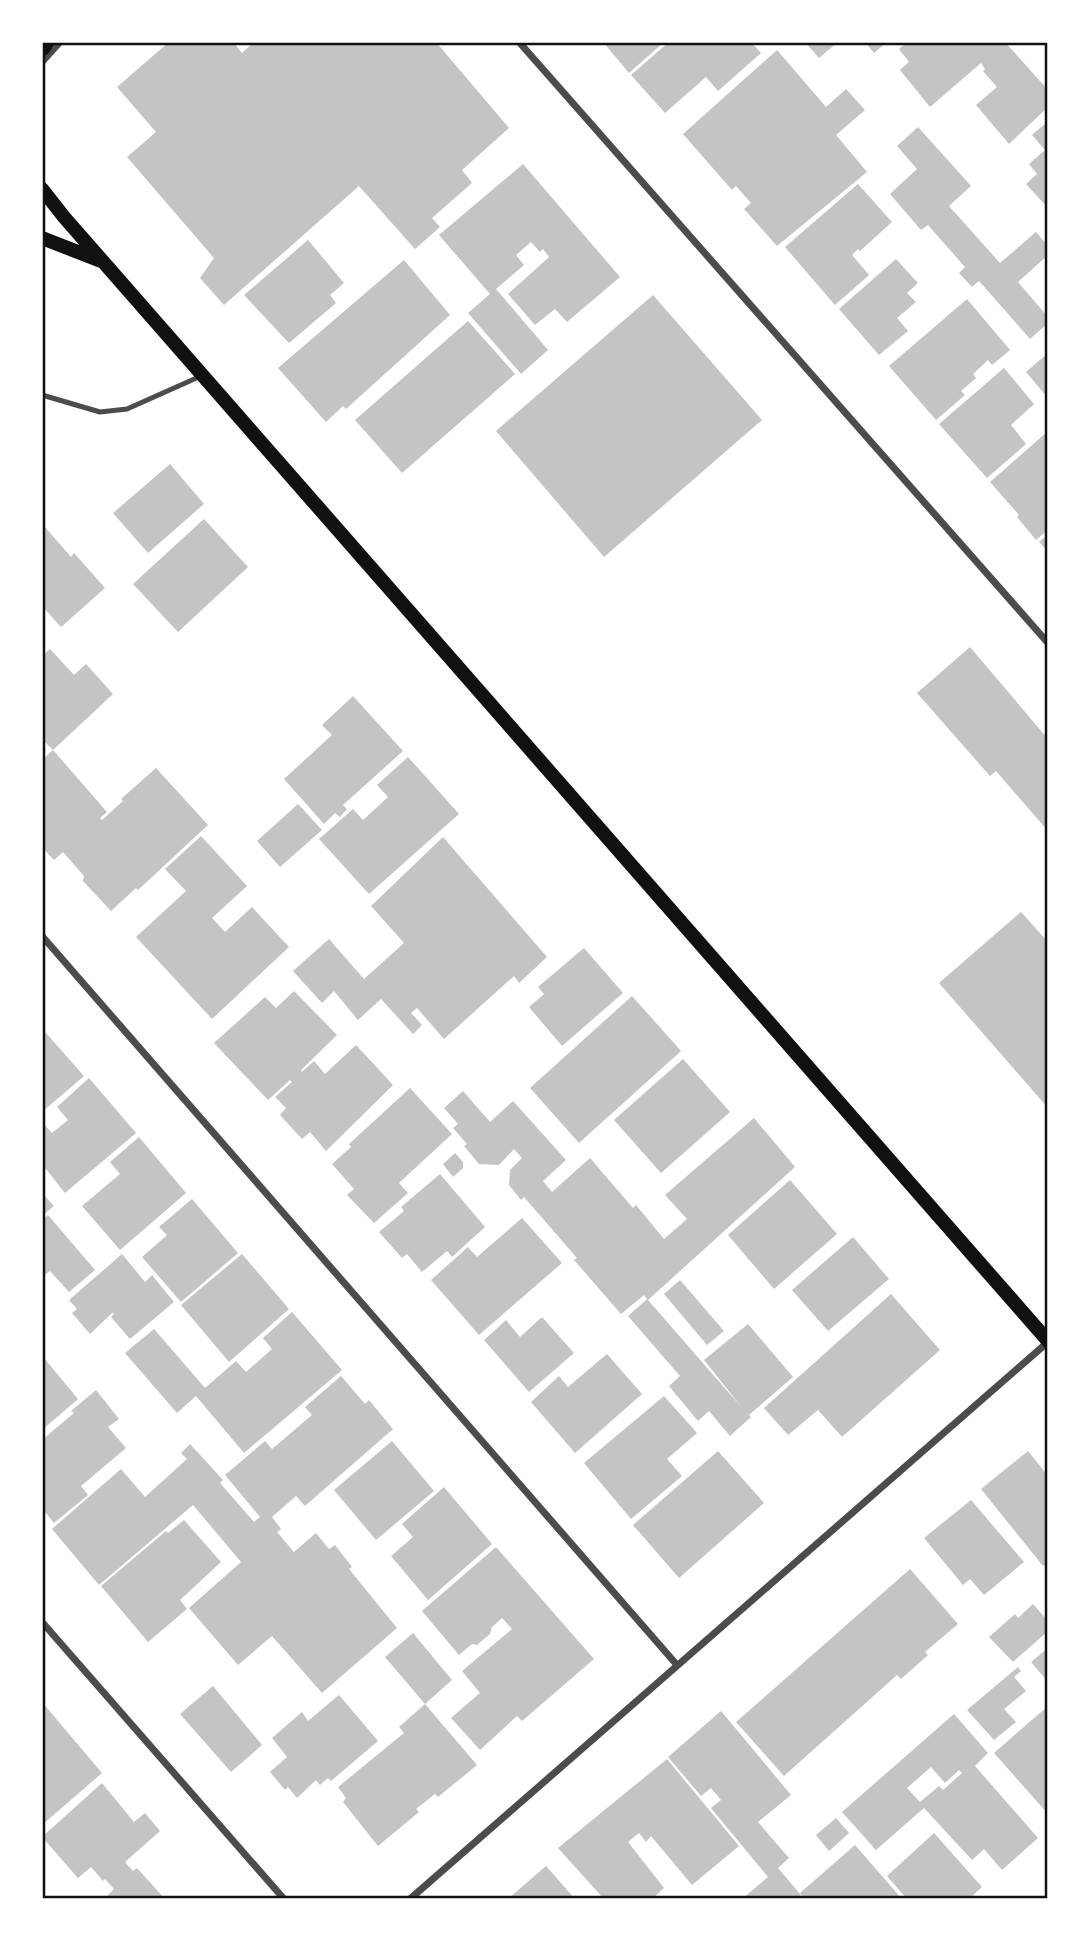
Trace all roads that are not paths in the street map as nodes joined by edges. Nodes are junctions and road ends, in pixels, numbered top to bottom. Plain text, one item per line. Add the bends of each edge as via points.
1 (45, 42) edge
2 (60, 42) edge
3 (519, 42) edge
4 (42, 47) edge
5 (42, 62) edge
6 (42, 189) edge
7 (42, 238) edge
8 (105, 263) junction
9 (204, 375) junction
10 (42, 395) edge
11 (1048, 643) edge
12 (42, 936) edge
13 (1048, 1342) edge
14 (42, 1622) edge
15 (677, 1665) junction
16 (284, 1899) edge
17 (410, 1899) edge

1 - 4 main road
2 - 5 street
3 - 11 street
6 - 8 main road
7 - 8 main road
8 - 9 main road
9 - 10 lane via 114,411 100,412
9 - 13 main road
12 - 15 street
13 - 15 street
14 - 16 street
15 - 17 street

